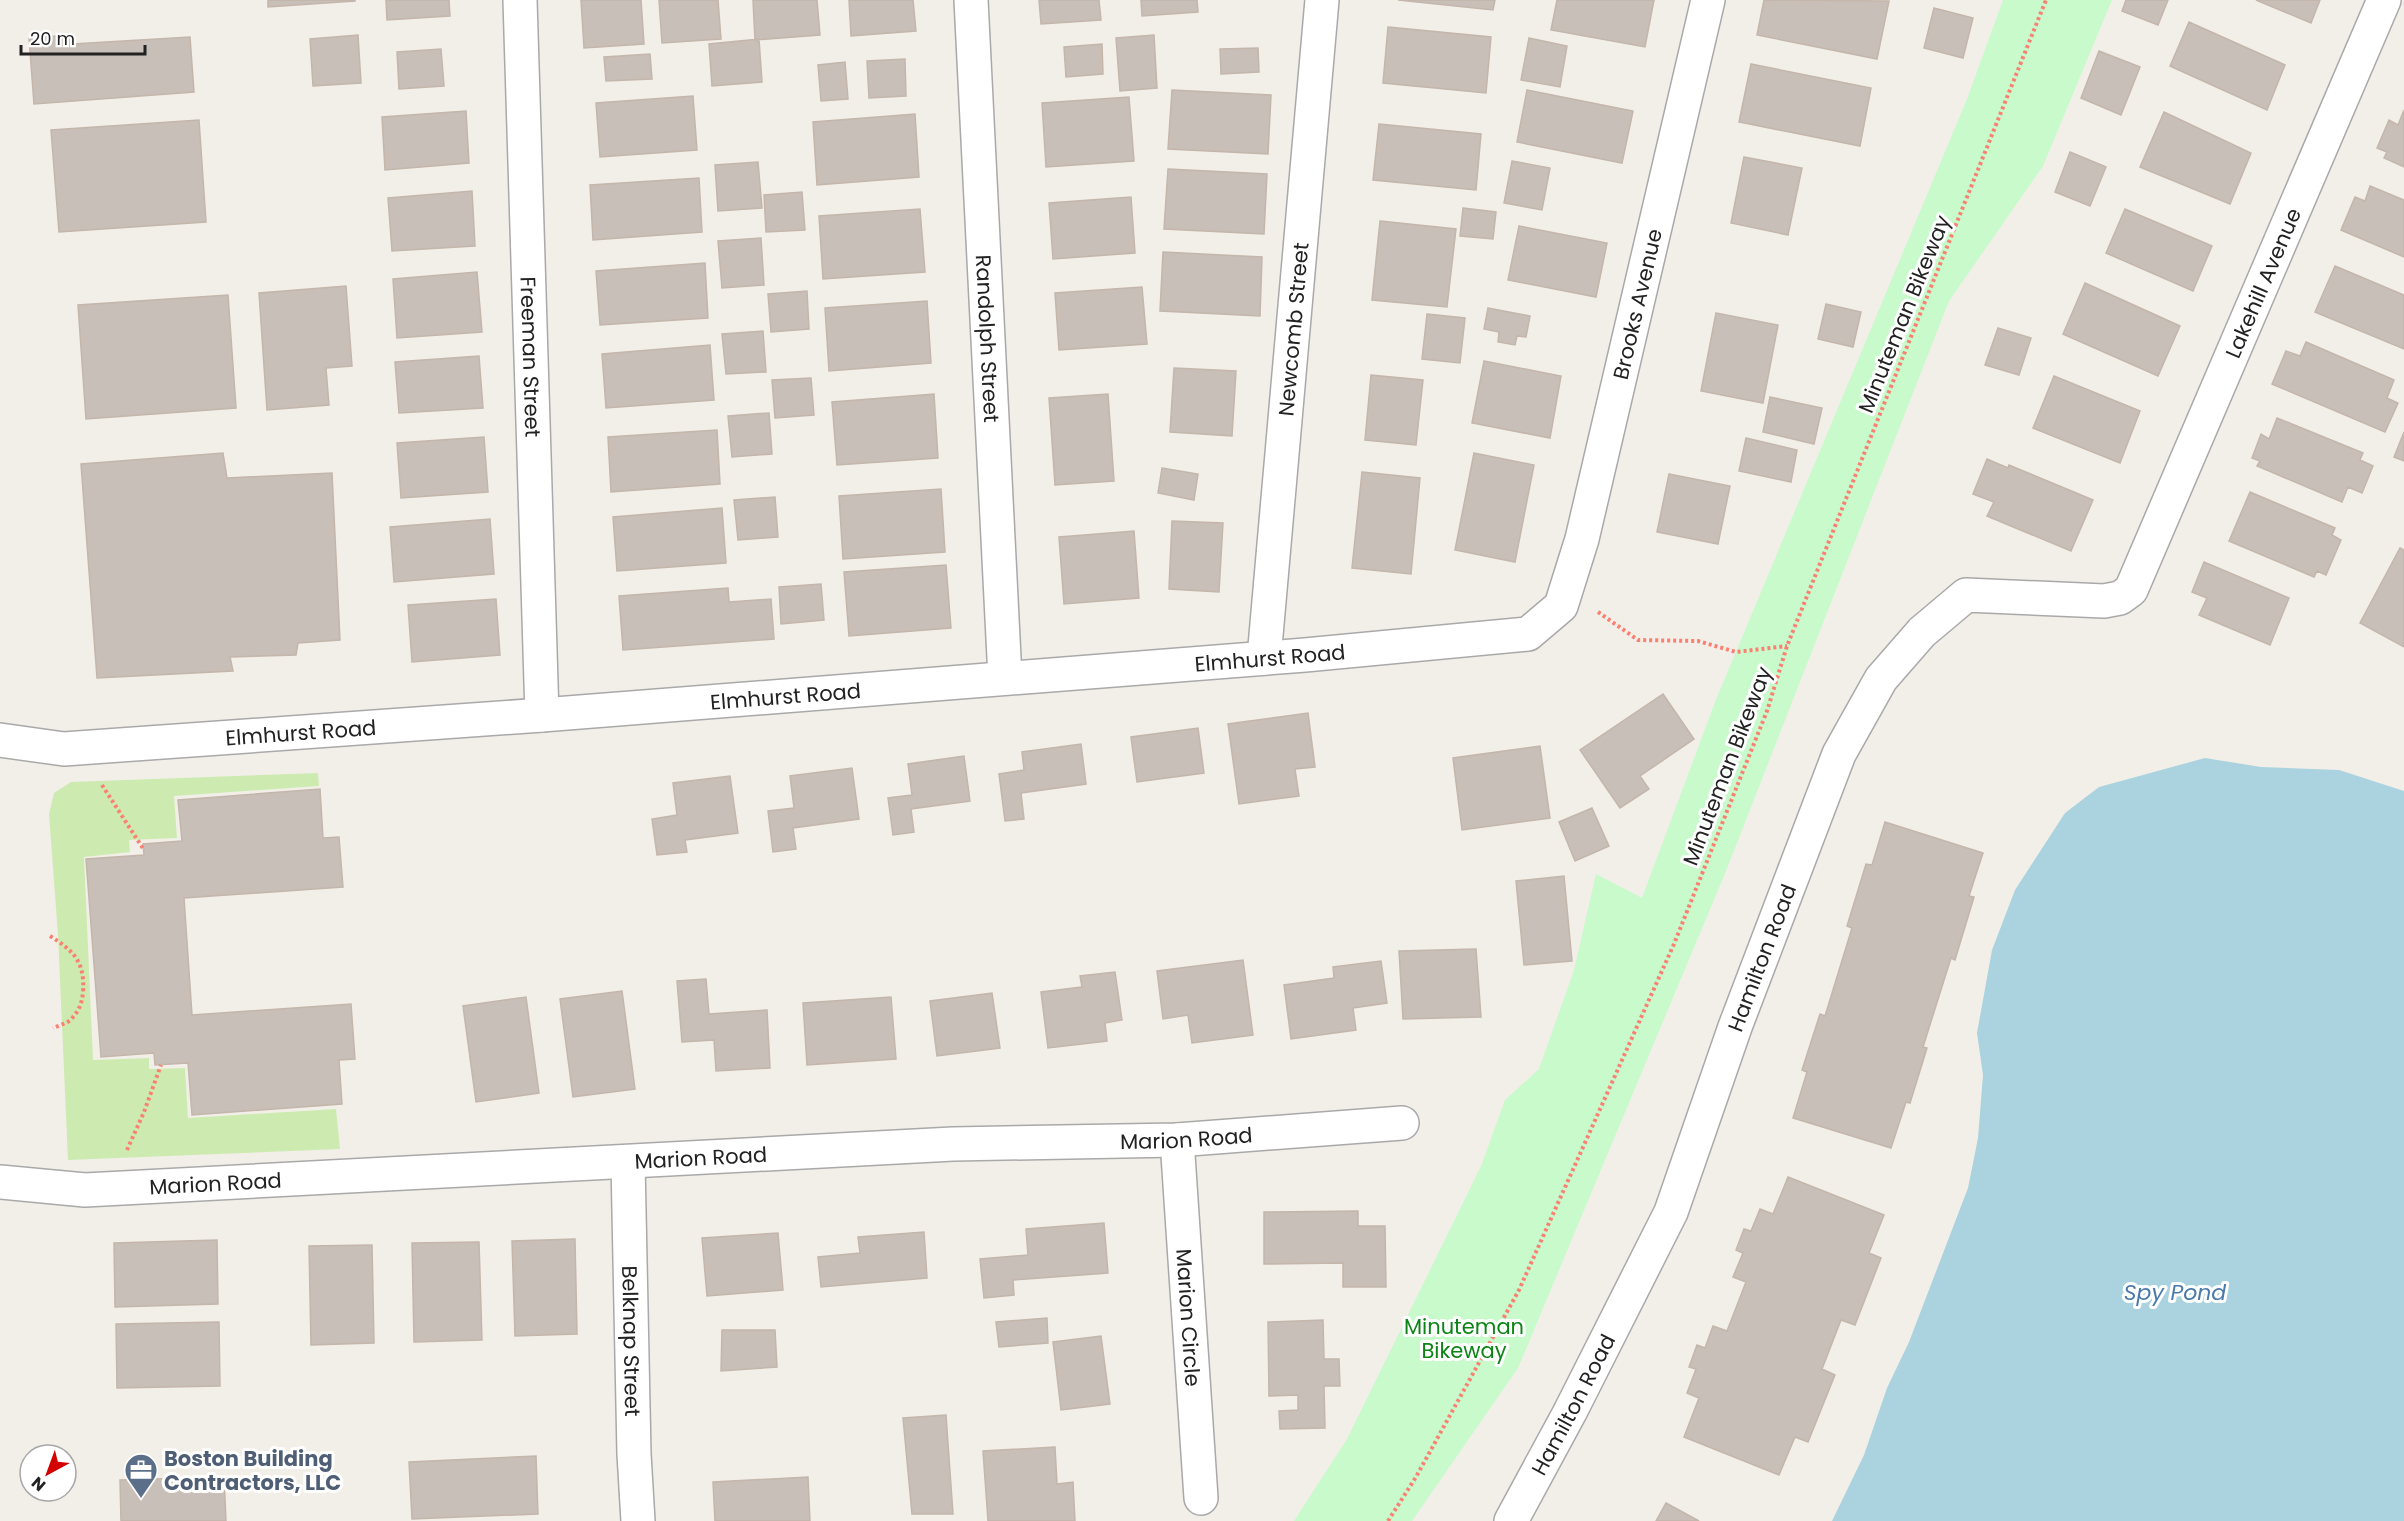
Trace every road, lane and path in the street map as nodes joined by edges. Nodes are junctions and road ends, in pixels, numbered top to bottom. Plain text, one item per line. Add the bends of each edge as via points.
1 (520, 0) edge
2 (971, 0) edge
3 (1322, 0) edge
4 (1708, 0) edge
5 (2046, 0) edge
6 (2384, 0) edge
7 (2143, 567) joint
8 (1561, 606) joint
9 (1596, 611) dead end
10 (1788, 646) junction
11 (1264, 658) junction
12 (1005, 678) junction
13 (542, 715) junction
14 (0, 740) edge
15 (96, 777) dead end
16 (144, 850) dead end
17 (50, 936) dead end
18 (53, 1028) dead end
19 (161, 1065) dead end
20 (1402, 1123) dead end
21 (1177, 1140) junction
22 (124, 1158) dead end
23 (628, 1163) junction
24 (0, 1182) edge
25 (1201, 1498) dead end
26 (638, 1521) edge
27 (1388, 1521) edge
28 (1511, 1521) edge

1 - 13 street, Freeman Street
2 - 12 street, Randolph Street
3 - 11 street, Newcomb Street
4 - 8 street, Brooks Avenue via 1582,539
5 - 10 path, Minuteman Bikeway
6 - 7 street, Lakehill Avenue
7 - 28 street, Hamilton Road via 2131,590 2120,598 2104,601 1966,595 1922,632 1881,679 1839,754 1671,1212
8 - 11 street, Elmhurst Road via 1528,634
9 - 10 path via 1638,640 1698,641 1736,652
10 - 27 path, Minuteman Bikeway via 1767,711 1674,944 1519,1290
11 - 12 street, Elmhurst Road
12 - 13 street, Elmhurst Road
13 - 14 street, Elmhurst Road via 64,749
15 - 16 path
17 - 18 path via 65,945 81,965 84,979 82,1004 72,1019
19 - 22 path
20 - 21 street, Marion Road
21 - 23 street, Marion Road via 953,1144
21 - 25 street, Marion Circle
23 - 24 street, Marion Road via 84,1190
23 - 26 street, Belknap Street

